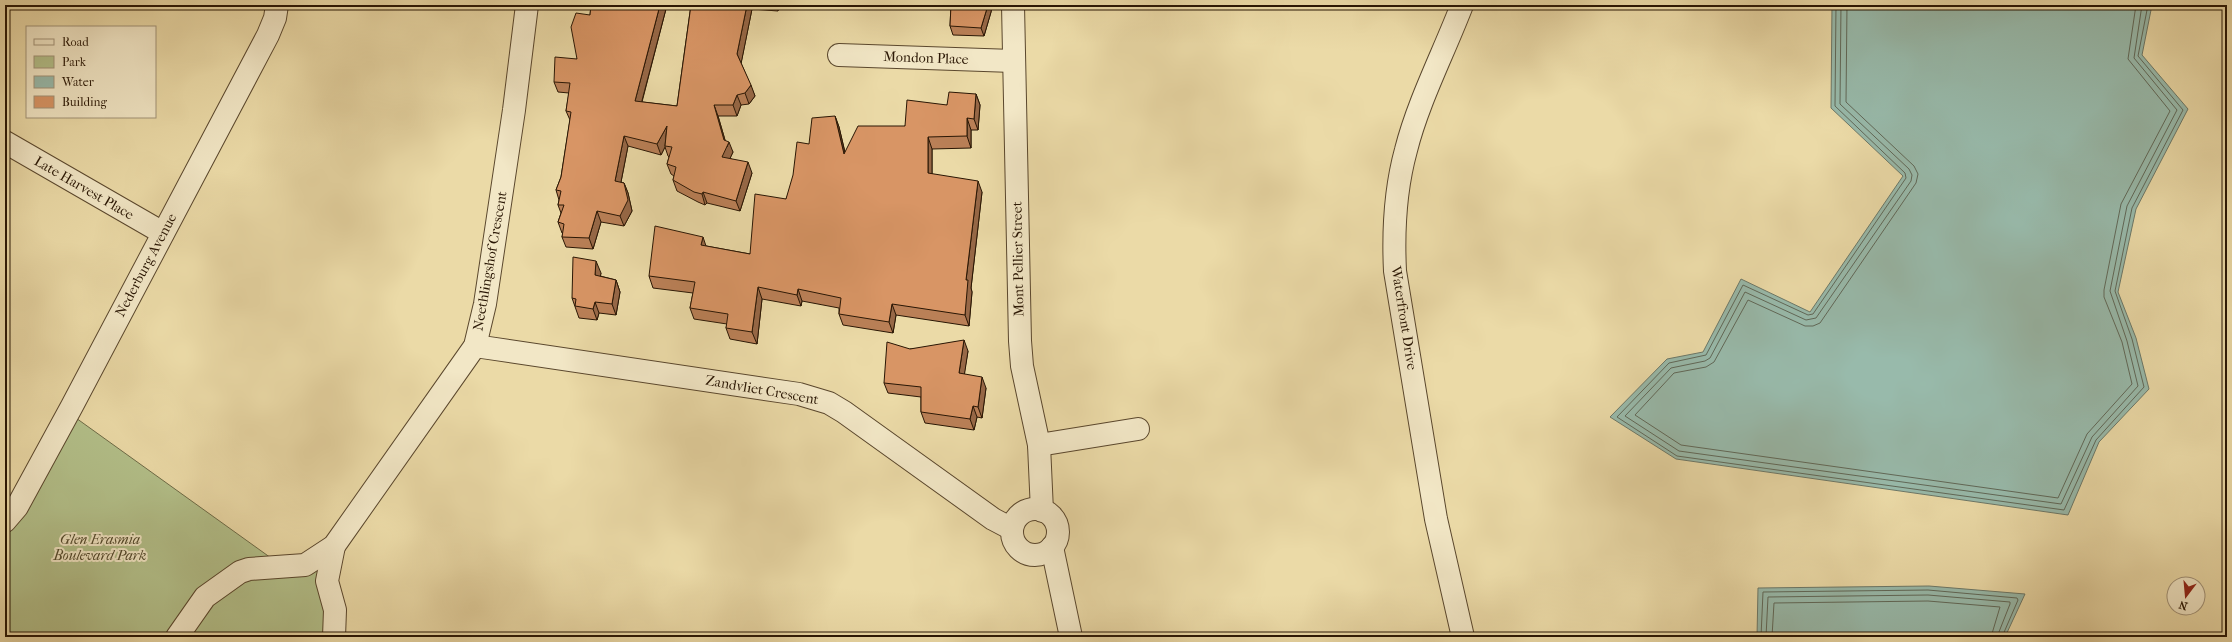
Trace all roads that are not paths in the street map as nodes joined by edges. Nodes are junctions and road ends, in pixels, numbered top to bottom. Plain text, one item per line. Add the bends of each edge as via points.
1 (278, 5) edge
2 (527, 5) edge
3 (1013, 5) edge
4 (1462, 5) edge
5 (839, 55) dead end
6 (1013, 62) junction
7 (5, 142) edge
8 (163, 233) junction
9 (475, 346) junction
10 (1138, 429) dead end
11 (1039, 444) junction
12 (1042, 511) junction
13 (6, 520) edge
14 (1012, 529) junction
15 (334, 546) junction
16 (1052, 547) junction
17 (177, 637) edge
18 (334, 637) edge
19 (1071, 637) edge
20 (1463, 637) edge

1 - 8 street, Nederburg Avenue via 268,35
2 - 9 street, Neethlingshof Crescent via 485,304
3 - 6 street, Mont Pellier Street
4 - 20 street, Waterfront Drive via 1406,149 1396,194 1393,243 1395,271 1436,519
5 - 6 street, Mondon Place
6 - 11 street, Mont Pellier Street via 1020,341 1022,366
7 - 8 street, Late Harvest Place
8 - 13 street, Nederburg Avenue via 72,406 20,501
9 - 14 street, Zandvliet Crescent via 818,398 844,412 993,519
9 - 15 street, Neethlingshof Crescent
10 - 11 street
11 - 12 street, Mont Pellier Street
12 - 14 street via 1035,509 1024,512 1016,519
12 - 16 street via 1053,518 1058,527 1058,538
14 - 16 street via 1013,539 1025,553 1045,553
15 - 17 street, Neethlingshof Crescent via 305,565 249,569 232,577 206,597
15 - 18 street, Neethlingshof Crescent via 327,581 335,610
16 - 19 street

